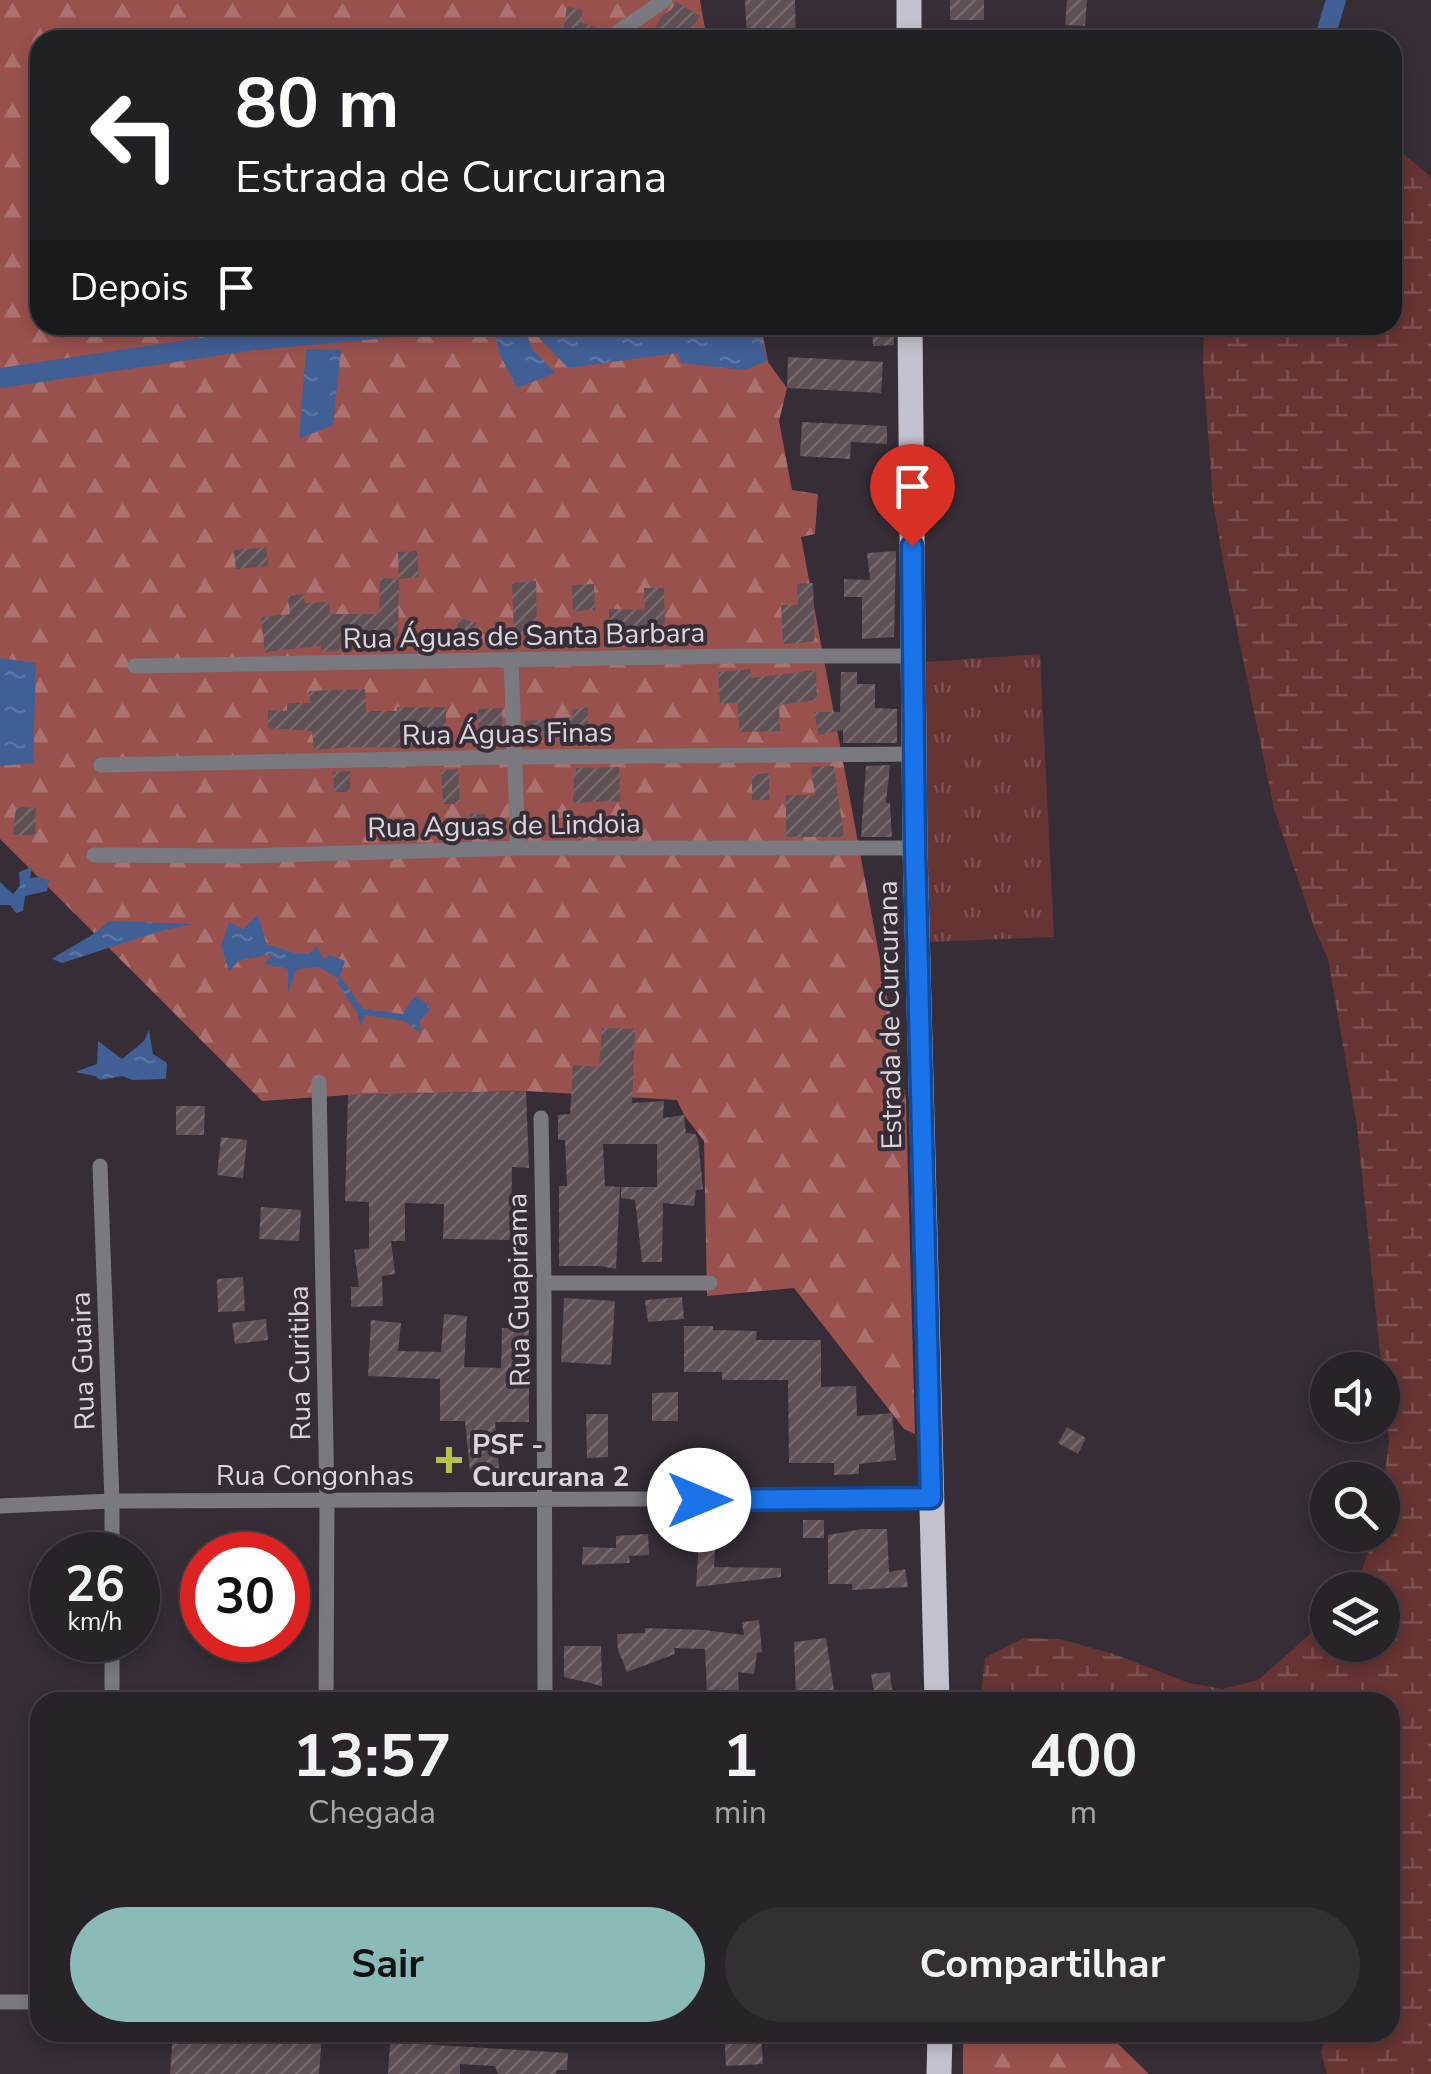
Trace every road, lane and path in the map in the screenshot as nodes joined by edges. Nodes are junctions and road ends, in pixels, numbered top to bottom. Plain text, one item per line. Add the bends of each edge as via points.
1 (665, 0) edge
2 (909, 0) edge
3 (621, 30) edge
4 (909, 30) edge
5 (910, 335) edge
6 (914, 656) junction
7 (511, 660) junction
8 (135, 666) dead end
9 (915, 754) junction
10 (513, 757) junction
11 (100, 764) dead end
12 (518, 848) junction
13 (915, 848) junction
14 (94, 855) dead end
15 (318, 1082) dead end
16 (541, 1118) dead end
17 (100, 1166) dead end
18 (544, 1283) junction
19 (710, 1283) dead end
20 (931, 1498) junction
21 (327, 1500) junction
22 (544, 1500) junction
23 (112, 1501) junction
24 (0, 1506) edge
25 (112, 1532) edge
26 (112, 1662) edge
27 (112, 1692) edge
28 (326, 1692) edge
29 (545, 1692) edge
30 (937, 1692) edge
31 (0, 2002) edge
32 (30, 2002) edge
33 (940, 2042) edge
34 (939, 2074) edge

1 - 3 street
2 - 4 main road
5 - 6 main road, Estrada de Curcurana
6 - 7 street, Rua Águas de Santa Barbara
6 - 9 main road, Estrada de Curcurana
7 - 8 street, Rua Águas de Santa Barbara
7 - 10 street
9 - 10 street, Rua Águas Finas
9 - 13 main road, Estrada de Curcurana
10 - 11 street, Rua Águas Finas
10 - 12 street
12 - 13 street, Rua Aguas de Lindoia
12 - 14 street, Rua Aguas de Lindoia
13 - 20 main road, Estrada de Curcurana
15 - 21 street, Rua Curitiba
16 - 18 street, Rua Guapirama
17 - 23 street, Rua Guaira
18 - 19 street
18 - 22 street, Rua Guapirama
20 - 22 street, Rua Congonhas
20 - 30 main road, Estrada de Curcurana
21 - 22 street, Rua Congonhas
21 - 23 street, Rua Congonhas
21 - 28 street, Rua Curitiba
22 - 29 street, Rua Guapirama
23 - 24 street, Rua Congonhas
23 - 25 street, Rua Guaira
26 - 27 street
31 - 32 street
33 - 34 main road

